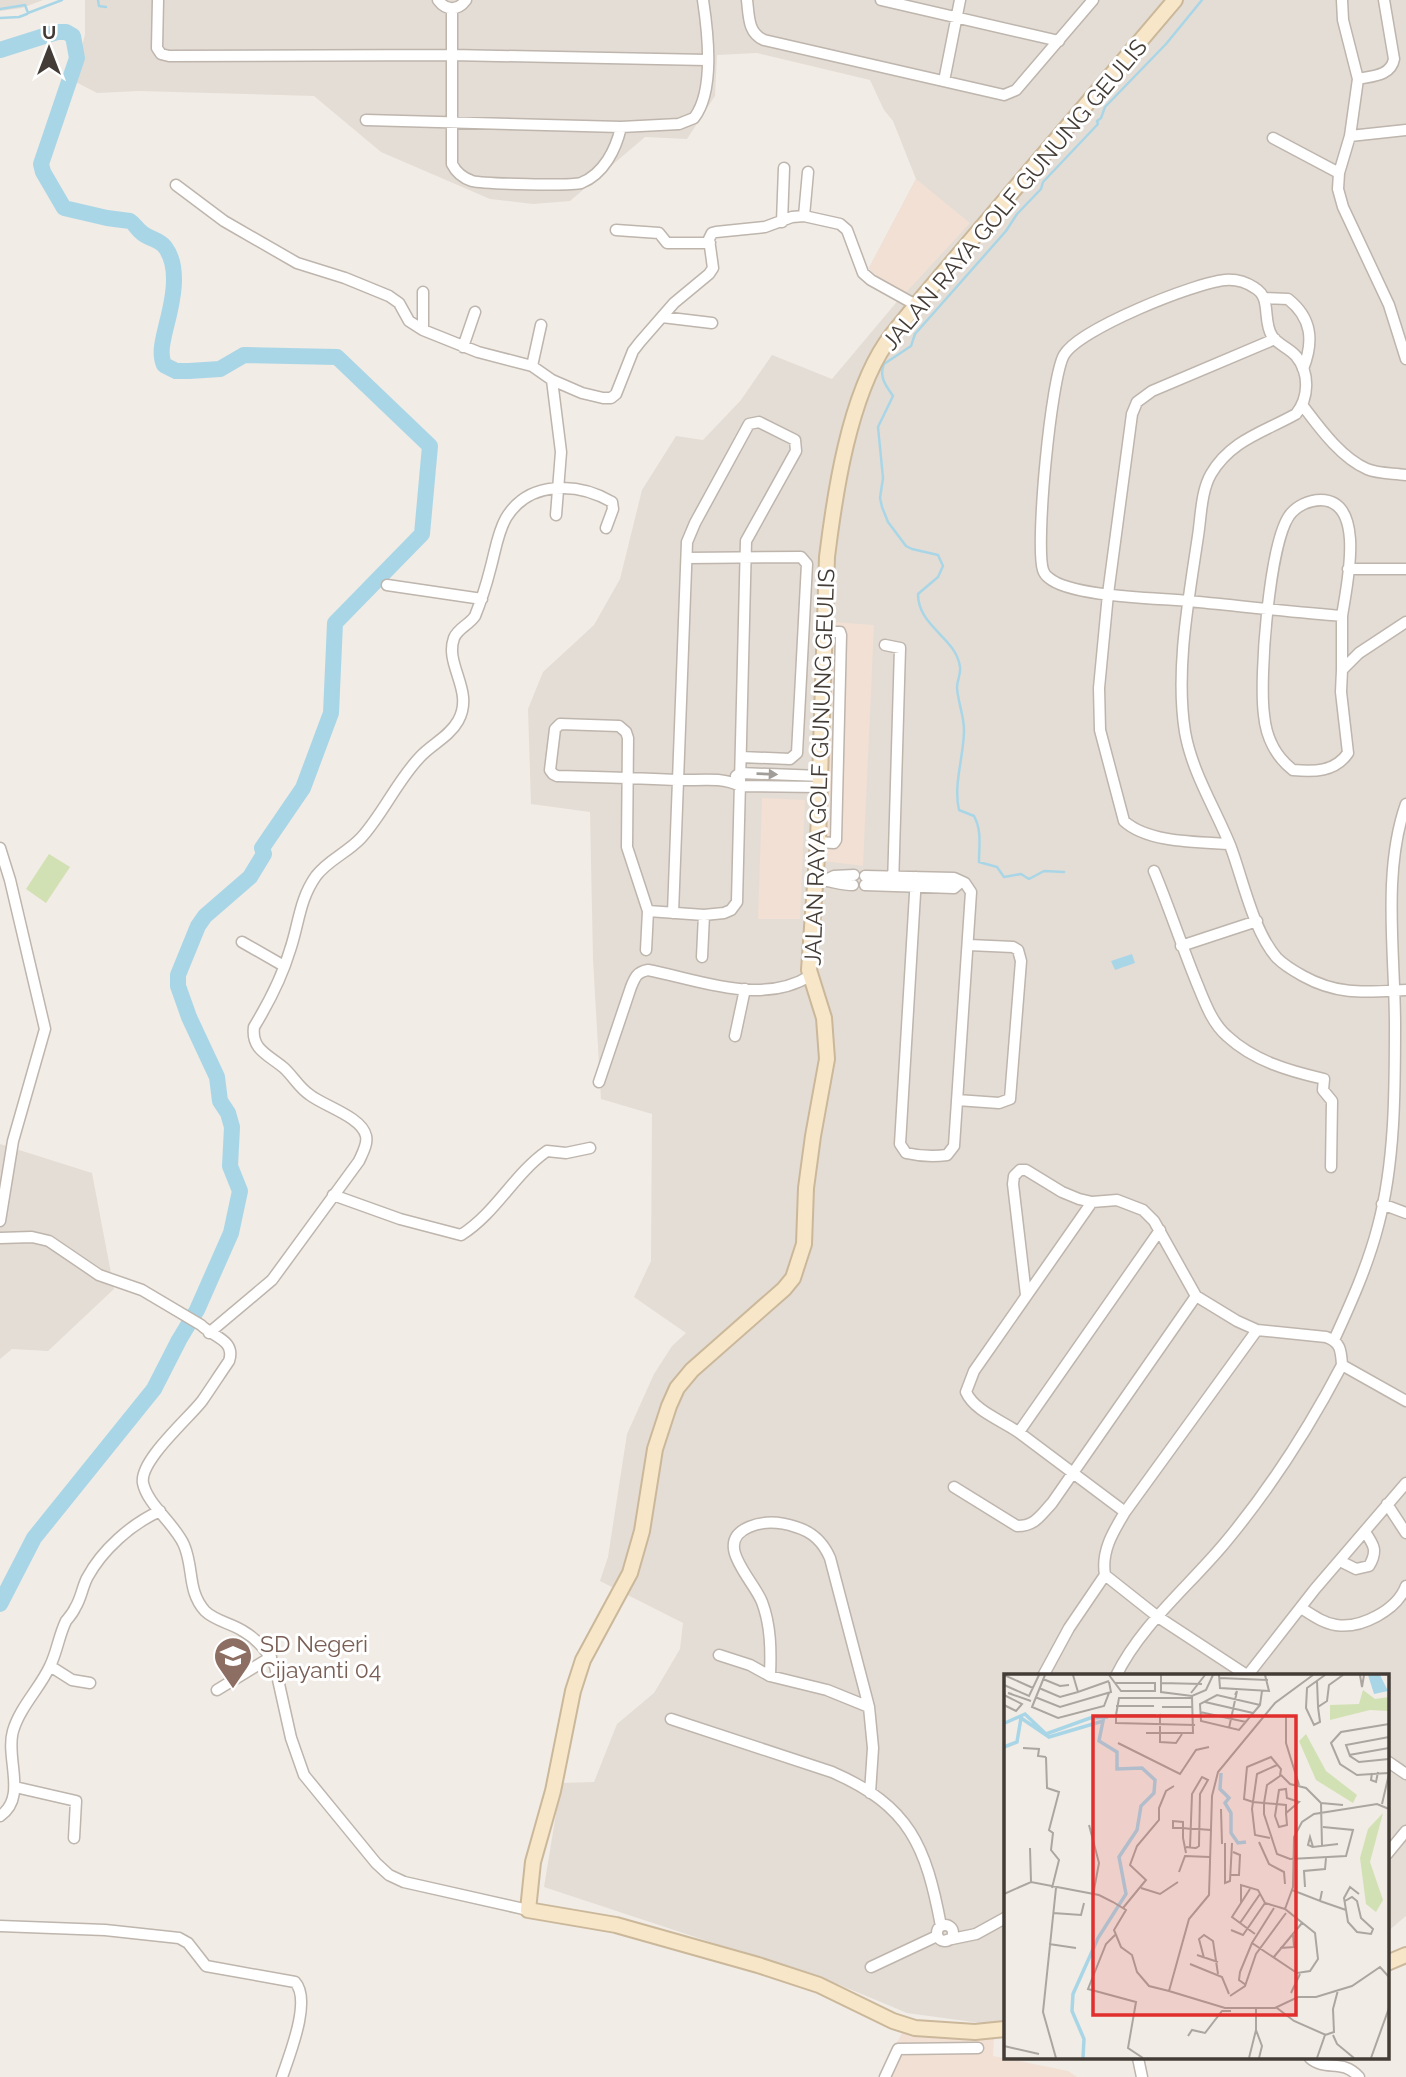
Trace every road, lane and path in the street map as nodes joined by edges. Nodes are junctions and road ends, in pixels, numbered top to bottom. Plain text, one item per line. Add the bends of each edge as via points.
1 (158, 0) edge
2 (438, 0) edge
3 (466, 0) edge
4 (703, 0) edge
5 (747, 0) edge
6 (881, 0) edge
7 (960, 0) edge
8 (1093, 0) edge
9 (1175, 0) edge
10 (1342, 0) edge
11 (1384, 0) edge
12 (452, 9) junction
13 (957, 17) junction
14 (1059, 41) junction
15 (452, 55) junction
16 (707, 60) junction
17 (1358, 79) junction
18 (944, 81) junction
19 (366, 120) dead end
20 (451, 122) junction
21 (621, 127) junction
22 (1406, 130) edge
23 (1350, 136) junction
24 (1273, 138) dead end
25 (784, 168) dead end
26 (808, 172) dead end
27 (1339, 173) junction
28 (176, 185) dead end
29 (804, 216) junction
30 (782, 222) junction
31 (615, 230) dead end
32 (710, 243) junction
33 (424, 292) dead end
34 (1265, 298) junction
35 (916, 305) junction
36 (475, 312) dead end
37 (662, 317) junction
38 (712, 323) dead end
39 (541, 326) dead end
40 (423, 330) junction
41 (1275, 340) junction
42 (463, 347) junction
43 (1406, 359) edge
44 (532, 366) junction
45 (1303, 369) junction
46 (552, 380) junction
47 (1303, 406) junction
48 (1406, 475) edge
49 (559, 487) junction
50 (556, 515) dead end
51 (606, 528) dead end
52 (687, 558) junction
53 (744, 558) junction
54 (1348, 569) junction
55 (1406, 569) edge
56 (387, 585) dead end
57 (1108, 594) junction
58 (482, 599) junction
59 (1189, 601) junction
60 (1268, 611) junction
61 (1342, 616) junction
62 (1406, 622) edge
63 (824, 632) junction
64 (885, 645) dead end
65 (1342, 670) junction
66 (839, 730) junction
67 (822, 738) junction
68 (838, 745) junction
69 (741, 757) junction
70 (740, 773) junction
71 (627, 777) junction
72 (679, 780) junction
73 (820, 781) junction
74 (735, 783) junction
75 (1406, 804) edge
76 (818, 842) junction
77 (1229, 844) junction
78 (0, 848) edge
79 (1154, 871) dead end
80 (821, 880) junction
81 (853, 880) dead end
82 (865, 881) dead end
83 (894, 881) junction
84 (915, 882) junction
85 (648, 911) junction
86 (673, 913) junction
87 (704, 915) junction
88 (1257, 921) junction
89 (242, 942) dead end
90 (969, 944) junction
91 (1181, 946) junction
92 (646, 950) dead end
93 (702, 957) dead end
94 (284, 966) junction
95 (810, 976) junction
96 (745, 989) junction
97 (1394, 990) junction
98 (1406, 990) edge
99 (735, 1036) dead end
100 (599, 1082) dead end
101 (957, 1100) junction
102 (590, 1148) dead end
103 (1331, 1167) dead end
104 (333, 1195) junction
105 (1092, 1202) junction
106 (1382, 1205) junction
107 (1406, 1213) edge
108 (0, 1221) edge
109 (1160, 1230) junction
110 (0, 1238) edge
111 (1026, 1295) junction
112 (1196, 1296) junction
113 (1257, 1330) junction
114 (209, 1333) junction
115 (1334, 1340) junction
116 (1342, 1365) junction
117 (1406, 1401) edge
118 (1019, 1432) junction
119 (1073, 1474) junction
120 (1406, 1483) edge
121 (954, 1487) dead end
122 (1387, 1504) junction
123 (160, 1511) junction
124 (1125, 1512) junction
125 (1365, 1532) junction
126 (1406, 1533) edge
127 (1340, 1560) junction
128 (1105, 1575) junction
129 (1406, 1586) edge
130 (1301, 1608) junction
131 (1158, 1617) junction
132 (719, 1654) dead end
133 (271, 1657) junction
134 (50, 1667) junction
135 (1044, 1674) edge
136 (1117, 1674) edge
137 (1244, 1674) edge
138 (1249, 1674) edge
139 (770, 1676) junction
140 (90, 1683) dead end
141 (218, 1690) dead end
142 (869, 1707) junction
143 (671, 1718) dead end
144 (1388, 1762) edge
145 (1406, 1774) edge
146 (15, 1787) junction
147 (870, 1793) junction
148 (0, 1816) edge
149 (1406, 1830) edge
150 (74, 1839) dead end
151 (1388, 1852) edge
152 (528, 1910) junction
153 (1004, 1919) edge
154 (0, 1926) edge
155 (942, 1934) junction
156 (1406, 1955) edge
157 (1388, 1963) edge
158 (871, 1967) dead end
159 (1004, 2029) edge
160 (978, 2048) dead end
161 (1313, 2060) edge
162 (282, 2077) edge
163 (885, 2077) edge
164 (1359, 2077) edge

1 - 15 street via 157,48 169,56
2 - 12 street
3 - 12 street
4 - 16 street
5 - 18 street via 752,31 764,40
6 - 13 street
7 - 13 street
8 - 14 street
9 - 35 main road, JALAN RAYA GOLF GUNUNG GEULIS
10 - 17 street
11 - 17 street via 1392,66 1387,72
12 - 15 street
13 - 14 street
13 - 18 street
14 - 18 street via 1010,94
15 - 16 street
15 - 20 street
16 - 21 street via 705,96 694,118 679,124
17 - 23 street
19 - 20 street
20 - 21 street
20 - 21 street via 456,172 488,183 578,184 593,176 613,153
22 - 23 street
23 - 27 street
24 - 27 street
25 - 30 street
26 - 29 street
27 - 43 street via 1343,207 1389,305
28 - 40 street via 297,263 389,296 413,325
29 - 30 street
29 - 35 street via 840,224 847,230 863,272
30 - 32 street via 716,232
31 - 32 street via 659,233 667,243
32 - 37 street via 713,268
33 - 40 street
34 - 41 street
34 - 45 street via 1287,299 1303,314 1310,345
34 - 57 street via 1244,282 1209,284 1091,332 1062,358 1054,386 1044,488 1043,572 1054,582
35 - 63 main road, JALAN RAYA GOLF GUNUNG GEULIS via 886,344 855,413 832,516
36 - 42 street
37 - 38 street
37 - 46 street via 633,351 611,398 582,393
39 - 44 street
40 - 42 street
41 - 45 street via 1300,360
41 - 57 street via 1152,391 1138,402 1130,425
42 - 44 street
44 - 46 street
45 - 47 street via 1307,383
46 - 49 street via 561,452
47 - 48 street via 1326,436 1359,464
47 - 59 street via 1237,444 1209,477
49 - 50 street
49 - 51 street via 610,501 613,507
49 - 58 street via 532,495 508,516
52 - 53 street
52 - 53 street via 695,523 749,424 759,422 795,440 797,448 746,536
52 - 72 street
53 - 69 street
53 - 69 street via 801,557 807,564 797,753 790,759
54 - 55 street
54 - 60 street via 1349,524 1344,511 1328,500 1299,507 1281,533
54 - 61 street
56 - 58 street
57 - 59 street
57 - 77 street via 1100,720 1124,821 1142,833
58 - 94 street via 471,622 459,630 452,644 462,687 459,720 409,770 359,840 317,874 302,901
59 - 60 street
59 - 77 street via 1184,729 1190,755
60 - 61 street
60 - 65 street via 1264,716 1274,749 1293,770 1316,772 1343,761 1348,753
61 - 65 street
62 - 65 street
63 - 66 street via 841,635
63 - 67 main road, JALAN RAYA GOLF GUNUNG GEULIS
64 - 83 street via 900,648
66 - 67 street
66 - 68 street
67 - 68 street
67 - 73 main road, JALAN RAYA GOLF GUNUNG GEULIS
68 - 76 street via 836,840
69 - 70 street
70 -> 73 street
70 - 74 street
71 - 71 street via 624,728 560,724 555,729 553,774
71 - 72 street
71 - 85 street via 627,847
72 - 74 street
72 - 86 street
73 - 74 street
73 - 76 main road, JALAN RAYA GOLF GUNUNG GEULIS
74 - 87 street via 737,902 724,913
75 - 97 street via 1392,870
76 - 80 main road, JALAN RAYA GOLF GUNUNG GEULIS
77 - 88 street
78 - 108 street via 45,1029 13,1141
79 - 91 street
80 - 81 street via 834,876
80 - 95 main road, JALAN RAYA GOLF GUNUNG GEULIS
82 - 83 street
83 - 84 street
84 - 90 street via 954,878 965,883 971,892
84 - 101 street via 902,1150 918,1156 951,1152
85 - 86 street
85 - 92 street
86 - 87 street
87 - 93 street
88 - 91 street
88 - 97 street via 1278,959 1312,981 1337,991
89 - 94 street
90 - 101 street
90 - 101 street via 1013,947 1021,961 1010,1099 999,1103
91 - 103 street via 1211,1015 1226,1035 1279,1069 1324,1079 1323,1090 1332,1101
94 - 104 street via 253,1036 261,1051 285,1068 308,1094 364,1130 364,1151
95 - 96 street via 784,989
95 - 152 main road, JALAN RAYA GOLF GUNUNG GEULIS via 827,1030 827,1059 799,1263 793,1278 769,1304 692,1370 669,1406 655,1449 630,1573 583,1660 573,1691 533,1862
96 - 99 street
96 - 100 street via 648,970 636,974
97 - 98 street
97 - 106 street via 1394,1098
102 - 104 street via 547,1151 491,1211 461,1235
104 - 114 street via 272,1280
105 - 109 street via 1129,1203 1143,1210
105 - 111 street
105 - 111 street via 1062,1192 1027,1170 1014,1176
106 - 107 street
106 - 115 street via 1359,1281
109 - 112 street
109 - 118 street
110 - 114 street via 49,1241 99,1275 142,1290
111 - 118 street via 974,1371 966,1392 977,1406
112 - 113 street
112 - 119 street
113 - 115 street
113 - 124 street
114 - 123 street via 224,1340 231,1354 201,1401 145,1471 143,1484
115 - 116 street via 1341,1350
116 - 117 street
116 - 131 street via 1302,1435 1239,1526
118 - 119 street
119 - 121 street via 1029,1526 1017,1526
119 - 124 street
120 - 122 street
122 - 125 street
122 - 126 street
123 - 133 street via 185,1547 197,1601 208,1614 257,1641
123 - 134 street via 130,1528 95,1566 66,1622
124 - 128 street via 1108,1542
125 - 127 street
125 - 127 street via 1376,1554 1369,1566 1356,1569
127 - 130 street
128 - 131 street
128 - 135 street
129 - 130 street via 1385,1611 1350,1625 1324,1621
130 - 138 street
131 - 136 street
131 - 137 street
132 - 139 street
133 - 141 street
133 - 152 street via 304,1774 376,1863 404,1882
134 - 140 street via 72,1680
134 - 146 street via 12,1732
139 - 142 street via 827,1690
139 - 142 street via 769,1632 762,1602 736,1558 733,1544 743,1530 773,1522 801,1528 824,1545
142 - 147 street via 873,1748
143 - 147 street via 832,1772
144 - 145 street
146 - 148 street via 7,1811
146 - 150 street via 76,1801
147 - 155 street via 898,1813 918,1842 930,1874
149 - 151 street
152 - 159 main road via 616,1925 758,1965 819,1985 915,2028
153 - 155 street via 976,1934
154 - 162 street via 179,1938 206,1966 295,1982 303,1999
155 - 158 street
156 - 157 main road
160 - 163 street via 898,2049
161 - 164 street via 1344,2066

